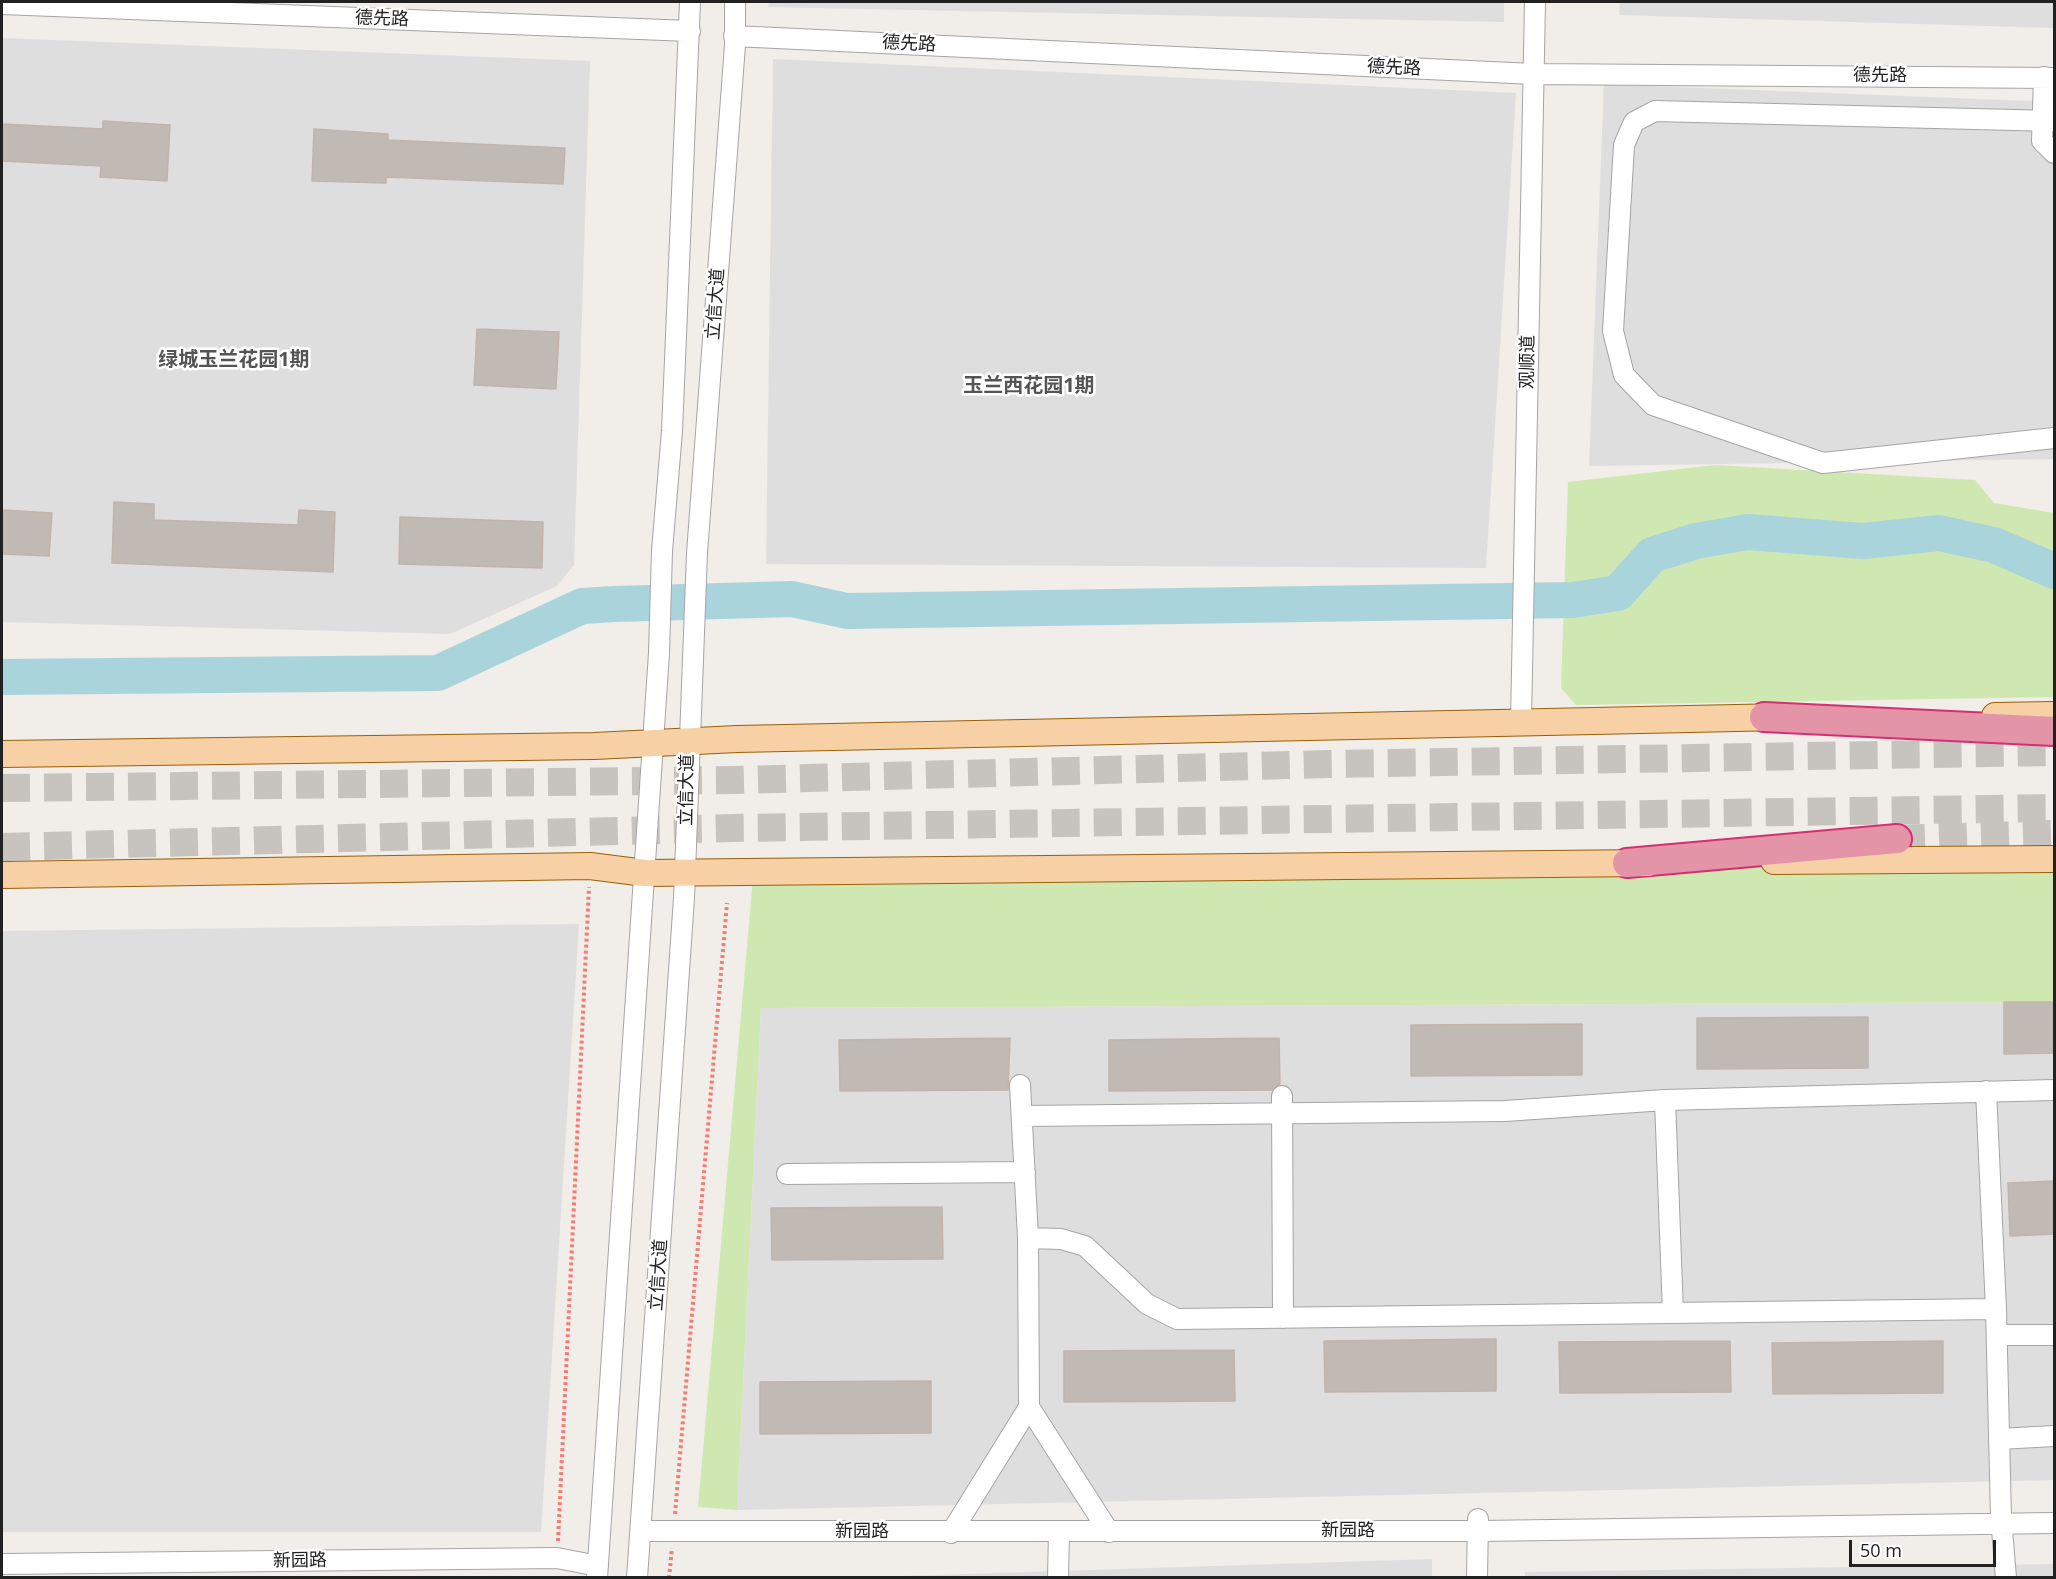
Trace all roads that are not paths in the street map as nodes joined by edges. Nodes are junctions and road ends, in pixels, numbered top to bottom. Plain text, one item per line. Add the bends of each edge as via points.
1 (187, 2) edge
2 (735, 2) edge
3 (1535, 2) edge
4 (1545, 2) edge
5 (2, 4) edge
6 (690, 18) edge
7 (735, 31) junction
8 (1538, 69) junction
9 (2051, 74) edge
10 (2049, 121) edge
11 (2055, 153) edge
12 (2055, 438) edge
13 (2055, 715) edge
14 (1764, 717) junction
15 (1526, 722) junction
16 (2055, 731) edge
17 (653, 742) junction
18 (688, 742) junction
19 (2, 754) edge
20 (1897, 839) tunnel mouth
21 (2055, 859) edge
22 (1627, 863) junction
23 (685, 871) junction
24 (645, 873) junction
25 (2, 875) edge
26 (1020, 1085) dead end
27 (2055, 1090) edge
28 (1986, 1092) junction
29 (1665, 1100) junction
30 (1282, 1105) junction
31 (1022, 1116) junction
32 (1025, 1172) junction
33 (787, 1174) dead end
34 (1028, 1238) junction
35 (1996, 1309) junction
36 (1673, 1313) junction
37 (1283, 1318) junction
38 (1997, 1335) junction
39 (2055, 1335) edge
40 (1029, 1407) junction
41 (2055, 1436) edge
42 (1999, 1439) junction
43 (2055, 1515) edge
44 (2001, 1520) junction
45 (2055, 1523) edge
46 (1479, 1525) junction
47 (642, 1529) junction
48 (953, 1529) junction
49 (1107, 1529) junction
50 (1059, 1532) junction
51 (2, 1556) edge
52 (2, 1564) edge
53 (597, 1567) edge
54 (637, 1578) edge
55 (1058, 1578) edge
56 (1478, 1578) edge
57 (2006, 1578) edge

1 - 6 street, 德先路
2 - 7 street, 立信大道
3 - 8 street, 观顺道
4 - 8 street, 观顺道
5 - 6 street, 德先路
6 - 17 street, 立信大道 via 672,431
7 - 8 street, 德先路
7 - 18 street, 立信大道 via 697,553
8 - 9 street, 德先路
8 - 15 street, 观顺道
9 - 10 street
10 - 11 street via 2042,141
10 - 12 street via 1656,111 1634,122 1624,145 1613,332 1624,375 1653,405 1823,463
13 - 14 main road
14 - 15 main road
14 - 16 highway
15 - 18 main road
17 - 18 main road
17 - 19 main road
17 - 24 street, 立信大道
18 - 23 street, 立信大道
20 - 22 highway
21 - 22 main road
22 - 23 main road
23 - 24 main road
23 - 47 street, 立信大道
24 - 25 main road via 590,866
24 - 53 street, 立信大道
26 - 31 street
27 - 28 street
28 - 29 street
28 - 35 street
29 - 30 street via 1505,1111
29 - 36 street
30 - 31 street
30 - 37 street
31 - 32 street
32 - 33 street
32 - 34 street
34 - 37 street via 1061,1239 1085,1246 1147,1304 1177,1319
34 - 40 street
35 - 36 street
35 - 38 street
36 - 37 street
38 - 39 street
38 - 42 street
40 - 48 street
40 - 49 street
41 - 42 street
42 - 44 street
43 - 44 street, 新园路
44 - 45 street, 新园路
44 - 46 street, 新园路
44 - 57 street
46 - 49 street, 新园路
46 - 56 street
47 - 48 street, 新园路
47 - 54 street, 立信大道
48 - 49 street, 新园路
48 - 50 street, 新园路
49 - 50 street, 新园路
50 - 55 street
51 - 53 street, 新园路 via 558,1549
52 - 53 street, 新园路 via 557,1558

